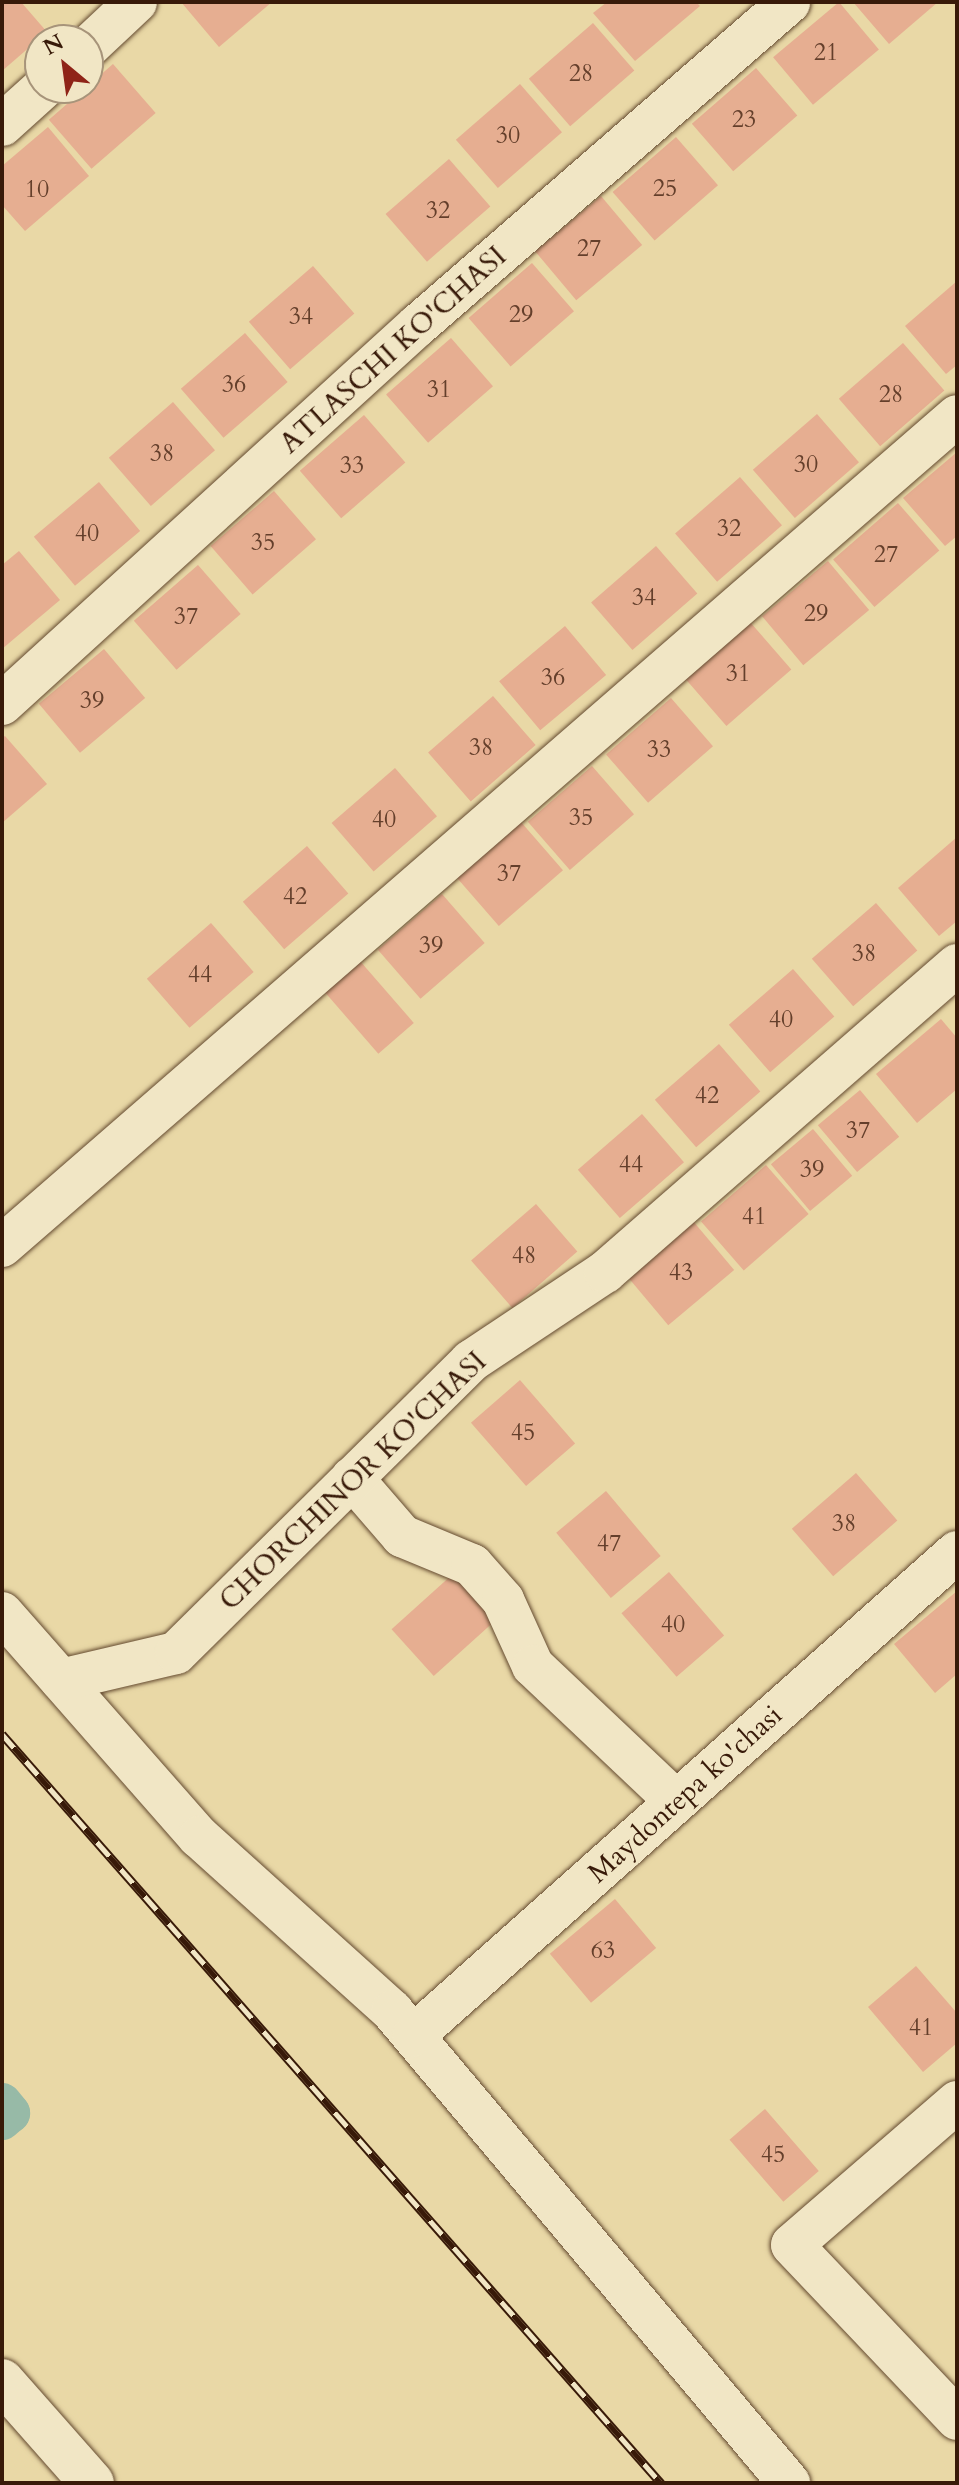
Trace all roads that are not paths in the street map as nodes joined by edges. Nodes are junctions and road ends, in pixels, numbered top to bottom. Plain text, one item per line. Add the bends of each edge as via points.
1 (136, 2) edge
2 (789, 2) edge
3 (104, 32) edge
4 (25, 104) edge
5 (2, 125) edge
6 (957, 416) edge
7 (2, 704) edge
8 (957, 965) edge
9 (2, 1246) edge
10 (352, 1478) junction
11 (957, 1552) edge
12 (2, 1613) edge
13 (61, 1680) junction
14 (676, 1801) junction
15 (413, 2036) junction
16 (957, 2102) edge
17 (2, 2381) edge
18 (957, 2419) edge
19 (92, 2483) edge
20 (789, 2483) edge

1 - 3 street
2 - 7 street, ATLASCHI KO'CHASI via 418,325
4 - 5 street
6 - 9 street
8 - 10 street, CHORCHINOR KO'CHASI via 605,1272 471,1361
10 - 13 street, CHORCHINOR KO'CHASI via 176,1653
10 - 14 street via 402,1536 472,1565 503,1600 533,1666
11 - 14 street, Maydontepa ko'chasi
12 - 13 street
13 - 15 street via 199,1837
14 - 15 street, Maydontepa ko'chasi
15 - 20 street
16 - 18 street via 792,2245
17 - 19 main road

